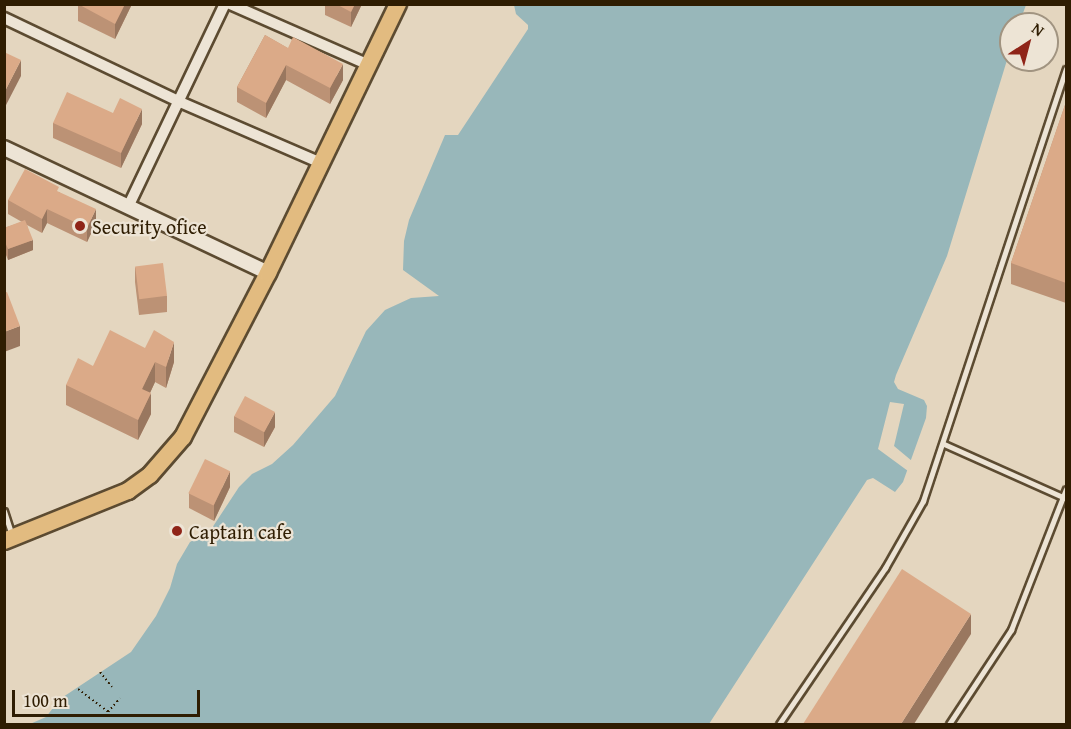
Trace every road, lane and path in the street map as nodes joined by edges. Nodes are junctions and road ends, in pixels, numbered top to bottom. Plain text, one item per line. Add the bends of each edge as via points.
1 (225, 4) edge
2 (230, 4) edge
3 (398, 4) edge
4 (4, 18) edge
5 (369, 65) junction
6 (1066, 69) edge
7 (180, 102) junction
8 (4, 148) edge
9 (321, 163) junction
10 (128, 207) junction
11 (268, 273) junction
12 (944, 444) junction
13 (1066, 489) edge
14 (1065, 498) edge
15 (4, 511) edge
16 (9, 540) edge
17 (100, 672) dead end
18 (112, 687) dead end
19 (78, 689) dead end
20 (120, 698) dead end
21 (779, 724) edge
22 (949, 724) edge

1 - 7 street
2 - 5 street
3 - 5 main road
4 - 7 street
5 - 9 main road
6 - 12 lane
7 - 9 street
7 - 10 street
8 - 10 street
9 - 11 main road
10 - 11 street
11 - 16 main road via 202,403 166,458 128,490
12 - 14 lane
12 - 21 lane via 923,501 885,568
13 - 14 lane
14 - 22 lane via 1011,630
15 - 16 lane
17 - 18 path
19 - 20 path via 108,712

